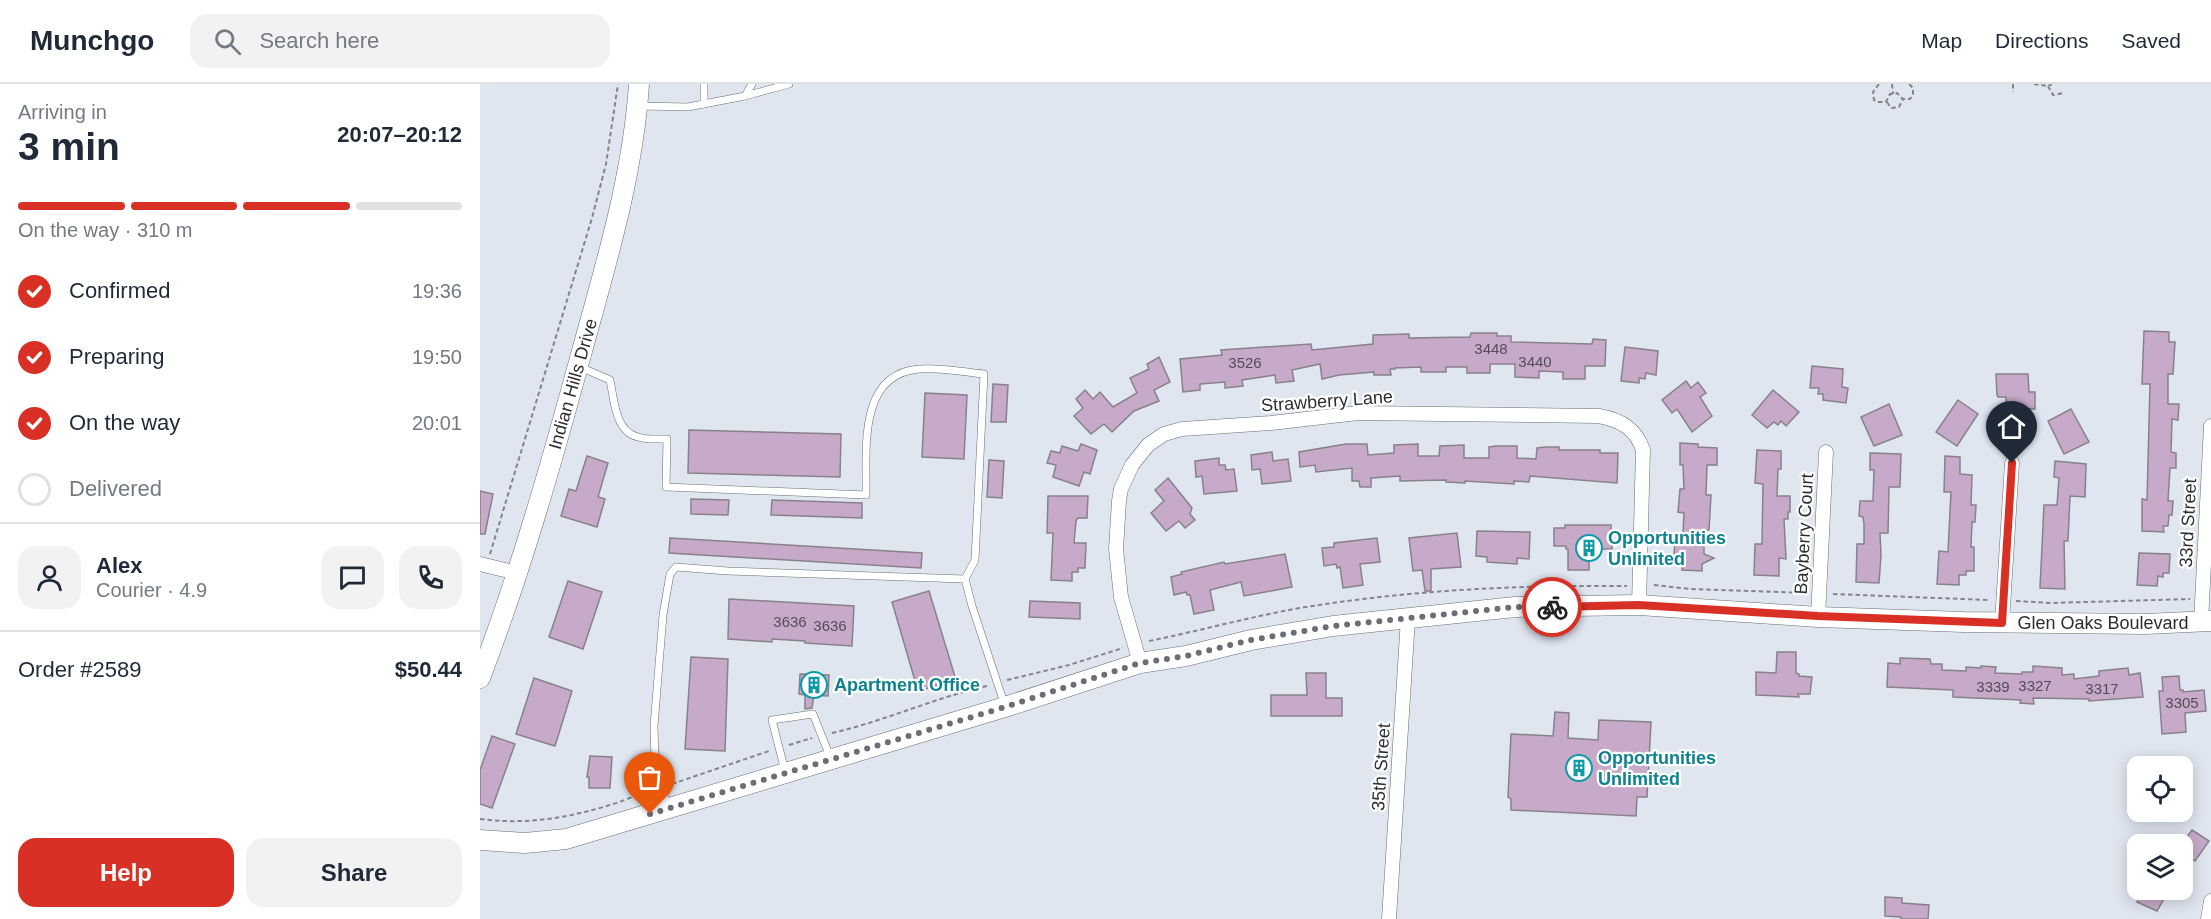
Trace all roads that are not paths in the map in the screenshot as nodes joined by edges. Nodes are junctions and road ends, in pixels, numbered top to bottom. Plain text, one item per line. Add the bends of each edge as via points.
1 (639, 84) edge
2 (704, 84) edge
3 (752, 84) edge
4 (789, 84) edge
5 (745, 96) junction
6 (704, 104) junction
7 (638, 106) junction
8 (578, 366) junction
9 (2211, 426) edge
10 (1826, 452) dead end
11 (2012, 463) dead end
12 (483, 565) edge
13 (518, 573) junction
14 (965, 579) junction
15 (1639, 605) junction
16 (1818, 616) junction
17 (1408, 618) junction
18 (2206, 622) edge
19 (2002, 623) junction
20 (1140, 663) junction
21 (480, 678) edge
22 (1005, 707) junction
23 (832, 760) junction
24 (786, 774) junction
25 (667, 808) junction
26 (480, 840) edge
27 (2211, 900) edge
28 (1389, 919) edge
29 (2208, 919) edge

1 - 7 main road, Indian Hills Drive
2 - 6 lane
3 - 5 lane
4 - 5 lane
5 - 6 lane
6 - 7 lane
7 - 8 main road, Indian Hills Drive via 610,248
8 - 13 main road, Indian Hills Drive
8 - 14 lane via 610,380 619,418 627,432 667,440 666,487 866,495 868,420 874,400 888,381 920,369 984,374 975,560
9 - 18 street, 33rd Street
10 - 16 street, Bayberry Court
11 - 19 street
12 - 13 street
13 - 21 main road, Indian Hills Drive
14 - 22 lane
14 - 25 lane via 676,567 670,574 663,615 654,726 655,762
15 - 16 main road, Glen Oaks Boulevard
15 - 17 main road, Glen Oaks Boulevard via 1515,607
15 - 20 street, Strawberry Lane via 1643,450 1638,436 1612,418 1358,413 1182,429 1164,434 1148,445 1126,474 1119,501 1116,549 1121,597
16 - 19 main road, Glen Oaks Boulevard
17 - 20 main road, Glen Oaks Boulevard via 1333,626
17 - 28 street, 35th Street
18 - 19 main road, Glen Oaks Boulevard
20 - 22 main road, Glen Oaks Boulevard
22 - 23 main road, Glen Oaks Boulevard
23 - 24 main road, Glen Oaks Boulevard
23 - 24 lane via 813,714 772,720
24 - 25 main road, Glen Oaks Boulevard
25 - 26 main road, Glen Oaks Boulevard via 566,839 525,843
27 - 29 street

